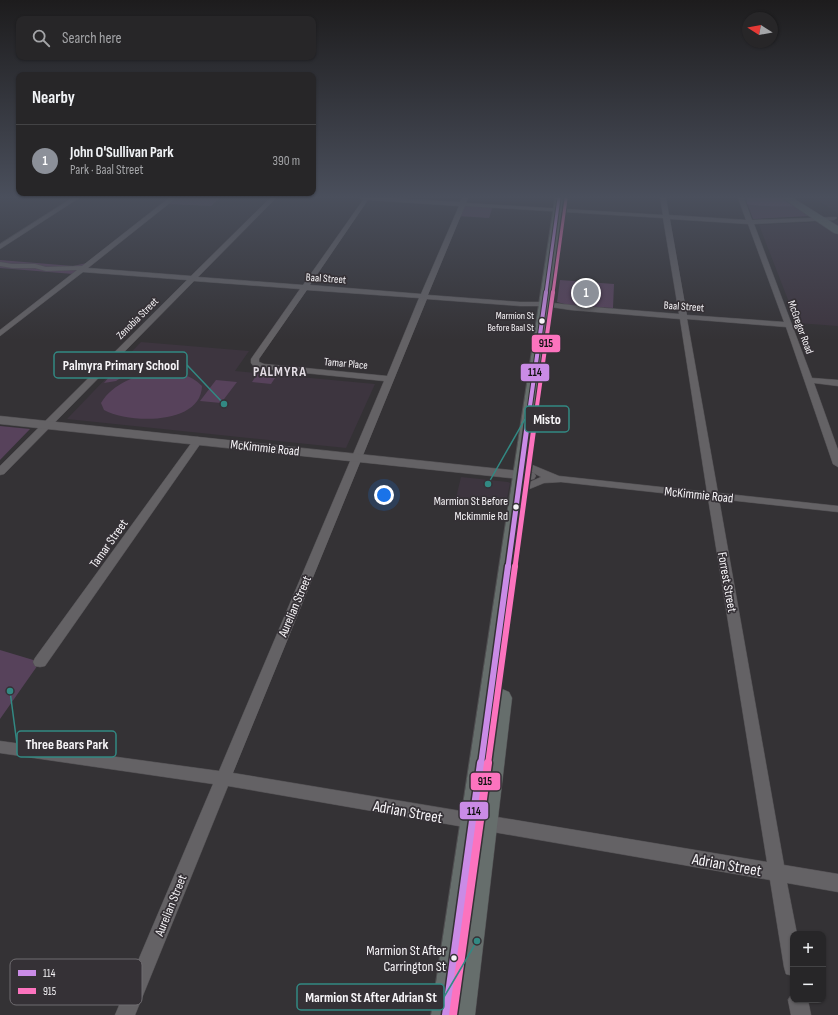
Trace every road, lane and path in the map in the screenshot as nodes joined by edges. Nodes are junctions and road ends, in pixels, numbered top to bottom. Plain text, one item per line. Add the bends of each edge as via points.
1 (114, 245) edge
2 (225, 245) edge
3 (334, 245) edge
4 (446, 245) edge
5 (555, 245) edge
6 (671, 245) edge
7 (760, 245) edge
8 (0, 264) edge
9 (84, 269) junction
10 (191, 279) junction
11 (305, 287) junction
12 (424, 297) junction
13 (547, 306) junction
14 (684, 316) junction
15 (789, 325) junction
16 (0, 334) edge
17 (390, 379) junction
18 (808, 380) junction
19 (838, 383) edge
20 (0, 420) edge
21 (47, 424) junction
22 (198, 440) junction
23 (836, 454) edge
24 (356, 457) junction
25 (838, 464) edge
26 (0, 472) edge
27 (527, 476) junction
28 (561, 479) junction
29 (714, 495) junction
30 (838, 509) edge
31 (40, 662) dead end
32 (0, 747) edge
33 (222, 778) junction
34 (479, 823) junction
35 (777, 873) junction
36 (838, 883) edge
37 (790, 949) edge
38 (142, 973) edge
39 (799, 1003) edge
40 (129, 1005) edge
41 (125, 1015) edge
42 (446, 1015) edge
43 (460, 1015) edge
44 (801, 1015) edge

1 - 9 street
2 - 10 street, Zenobia Street
3 - 11 street
4 - 12 street, Aurelian Street
5 - 13 main road
6 - 14 street, Forrest Street
7 - 15 street, McGregor Road
8 - 9 street, Baal Street via 46,269
9 - 10 street, Baal Street
9 - 16 street
10 - 11 street, Baal Street
10 - 21 street, Zenobia Street
11 - 12 street, Baal Street
11 - 17 street, Tamar Place via 255,359 255,363 264,367
12 - 13 street, Baal Street
12 - 17 street, Aurelian Street
13 - 14 street, Baal Street
13 - 27 main road
14 - 15 street, Baal Street
14 - 29 street, Forrest Street
15 - 18 street, McGregor Road
17 - 24 street, Aurelian Street
18 - 19 street
18 - 23 street, McGregor Road
20 - 21 main road, McKimmie Road
21 - 22 main road, McKimmie Road
21 - 26 street, Zenobia Street
22 - 24 main road, McKimmie Road
22 - 31 street, Tamar Street
23 - 25 street, McGregor Road
24 - 27 main road, McKimmie Road
24 - 33 street, Aurelian Street
27 - 28 street, McKimmie Road via 542,480
27 - 28 street, McKimmie Road via 546,475
27 - 34 main road
28 - 29 street, McKimmie Road
29 - 30 street, McKimmie Road
29 - 35 street, Forrest Street
32 - 33 street, Adrian Street
33 - 34 street, Adrian Street
33 - 38 street, Aurelian Street
34 - 35 street, Adrian Street
34 - 42 main road
34 - 43 main road
35 - 36 street, Adrian Street
35 - 37 street, Forrest Street
39 - 44 street
40 - 41 street, Aurelian Street

